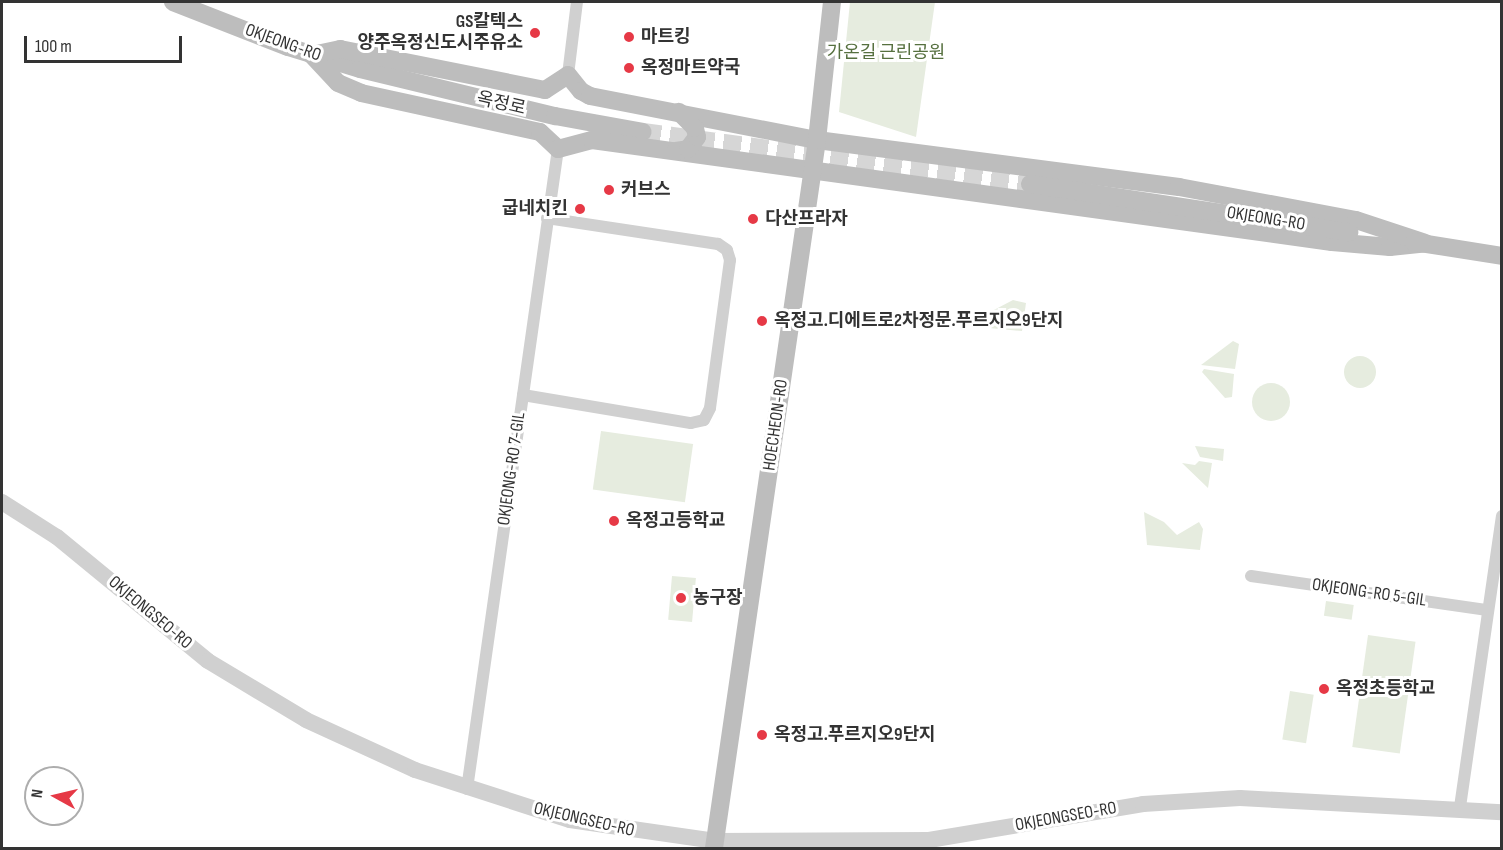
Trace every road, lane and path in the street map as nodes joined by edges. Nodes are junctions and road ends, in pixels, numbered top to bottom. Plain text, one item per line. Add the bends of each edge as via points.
1 (173, 2) edge
2 (577, 2) edge
3 (832, 2) edge
4 (312, 54) junction
5 (568, 75) junction
6 (545, 90) junction
7 (590, 96) junction
8 (679, 112) junction
9 (540, 132) junction
10 (642, 132) tunnel mouth
11 (592, 140) junction
12 (817, 140) junction
13 (558, 150) junction
14 (674, 151) junction
15 (986, 162) junction
16 (813, 169) junction
17 (1030, 184) tunnel mouth
18 (984, 194) junction
19 (547, 218) junction
20 (1426, 243) junction
21 (1502, 256) edge
22 (523, 395) junction
23 (2, 502) edge
24 (1502, 516) edge
25 (1251, 576) dead end
26 (1488, 610) junction
27 (467, 789) junction
28 (1460, 807) junction
29 (1502, 812) edge
30 (715, 845) edge

1 - 4 main road, OKJEONG-RO
2 - 5 street
3 - 12 main road, HOECHEON-RO
4 - 6 main road via 340,49
4 - 9 main road via 338,83 361,93
4 - 10 main road, OKJEONG-RO via 458,94
5 - 6 main road
5 - 7 main road
6 - 7 main road
7 - 8 main road
8 - 12 main road
8 - 14 main road via 697,137 688,149
9 - 11 main road
9 - 13 main road
11 - 13 main road
11 - 14 main road
12 - 15 main road
12 - 16 main road, HOECHEON-RO
13 - 19 street, OKJEONG-RO 7-GIL
14 - 16 main road
15 - 18 main road via 975,169 973,178 978,191
15 - 20 main road via 1201,191 1367,222
16 - 18 main road
16 - 30 main road, HOECHEON-RO
17 - 20 main road, OKJEONG-RO
18 - 20 main road via 1332,242 1390,247
19 - 22 street, OKJEONG-RO 7-GIL
19 - 22 street via 718,244 727,250 730,261 710,408 704,420 685,422
20 - 21 main road, OKJEONG-RO
22 - 27 street, OKJEONG-RO 7-GIL
23 - 27 street, OKJEONGSEO-RO via 57,537 208,661 248,687 306,720 415,770
24 - 26 street
25 - 26 street, OKJEONG-RO 5-GIL
26 - 28 street
27 - 30 street, OKJEONGSEO-RO via 570,820
28 - 29 street, OKJEONGSEO-RO
28 - 30 street, OKJEONGSEO-RO via 1240,798 1143,804 929,840

